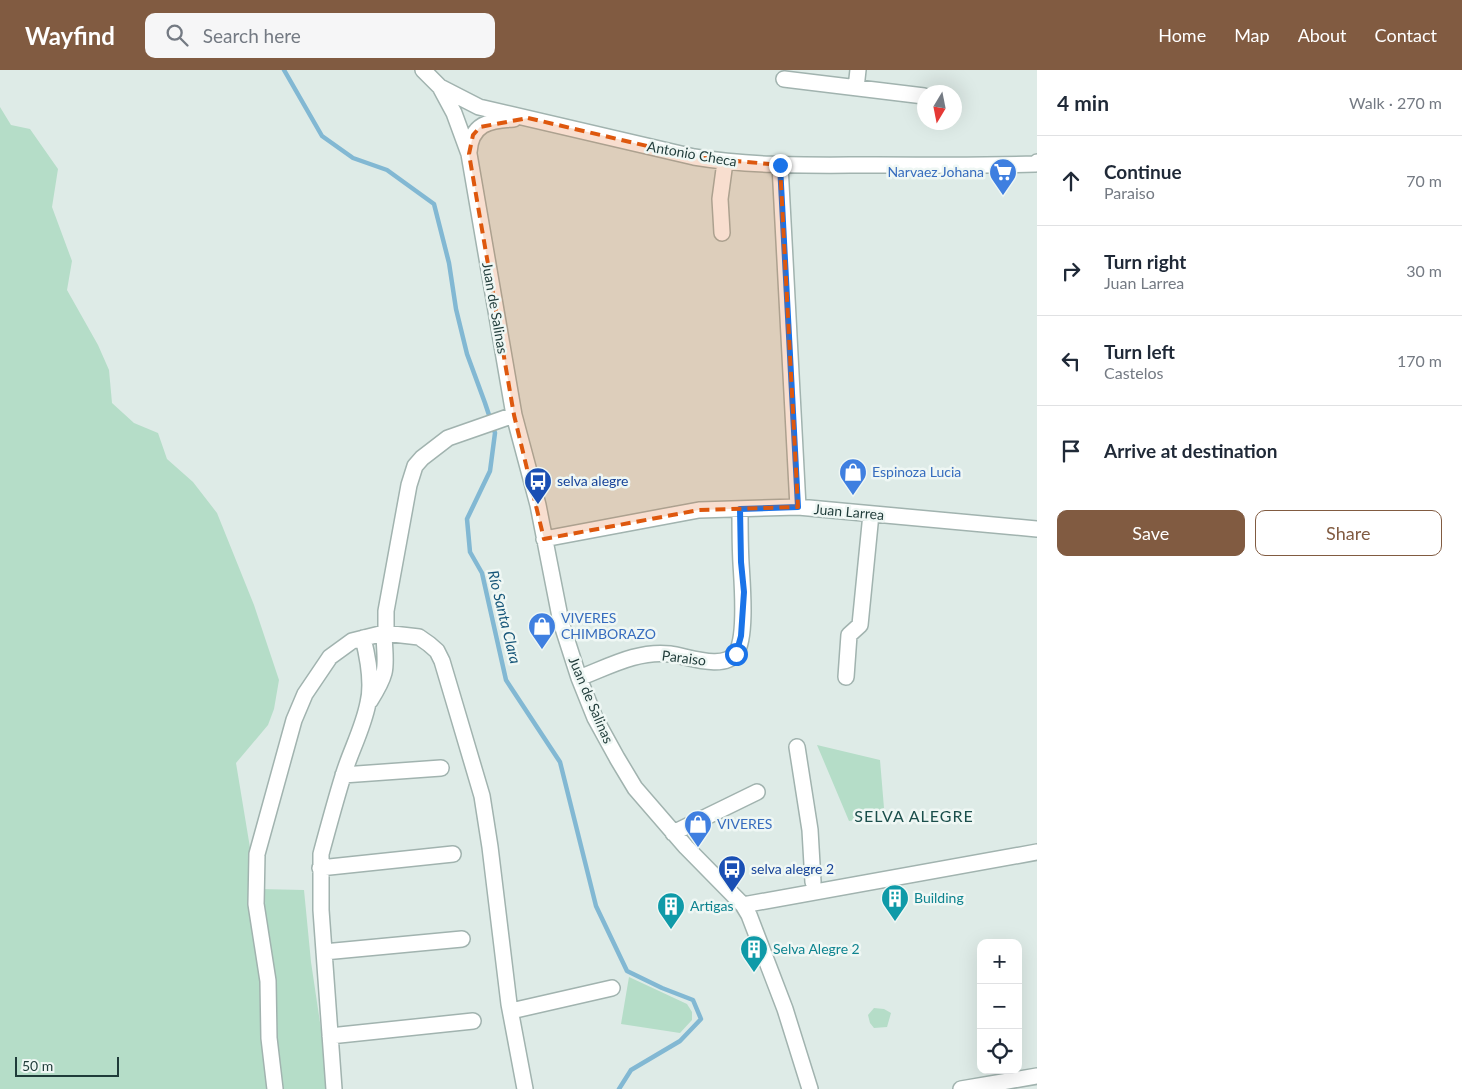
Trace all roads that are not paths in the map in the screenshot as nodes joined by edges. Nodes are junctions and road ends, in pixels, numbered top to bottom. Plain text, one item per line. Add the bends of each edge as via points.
1 (423, 70) edge
2 (858, 70) edge
3 (784, 79) dead end
4 (440, 87) junction
5 (856, 88) junction
6 (917, 95) edge
7 (528, 118) junction
8 (469, 154) junction
9 (725, 162) junction
10 (780, 165) junction
11 (1036, 165) edge
12 (722, 233) dead end
13 (514, 415) junction
14 (798, 507) junction
15 (740, 509) junction
16 (871, 514) junction
17 (1037, 529) edge
18 (544, 539) junction
19 (384, 633) junction
20 (363, 638) junction
21 (846, 677) dead end
22 (579, 678) junction
23 (369, 702) junction
24 (797, 747) dead end
25 (441, 768) dead end
26 (343, 775) junction
27 (757, 792) dead end
28 (673, 833) junction
29 (1037, 852) edge
30 (453, 854) dead end
31 (320, 868) junction
32 (813, 882) dead end
33 (743, 905) junction
34 (462, 939) dead end
35 (324, 952) junction
36 (612, 988) dead end
37 (511, 1011) junction
38 (473, 1021) dead end
39 (330, 1036) junction
40 (1037, 1076) edge
41 (275, 1089) edge
42 (334, 1089) edge
43 (526, 1089) edge
44 (810, 1089) edge
45 (961, 1089) edge

1 - 4 street, Juan de Salinas
2 - 5 street
3 - 5 street
4 - 7 street, Juan de Salinas via 479,106
4 - 8 street, Juan de Salinas via 454,113
5 - 6 street
7 - 8 street via 506,119 480,127 473,134
7 - 9 street, Antonio Checa
8 - 13 street, Juan de Salinas
9 - 10 street, Antonio Checa
9 - 12 street via 720,199
10 - 11 street, Antonio Checa
10 - 14 street
13 - 18 street, Juan de Salinas
13 - 19 street via 448,438 415,466 398,543
14 - 15 street, Juan Larrea
14 - 16 street, Juan Larrea
15 - 18 street, Juan Larrea via 699,510
15 - 22 street, Paraiso via 744,592 741,636 736,654 725,661 703,661 670,654 638,656
16 - 17 street, Juan Larrea
16 - 21 street via 860,625 849,635
18 - 22 street, Juan de Salinas via 562,622
19 - 20 street
19 - 23 street via 386,668
19 - 37 street via 419,637 437,651 442,661 482,796
20 - 23 street
20 - 41 street via 352,641 330,657 305,694 294,720 257,854 256,904 268,981 269,1038
22 - 28 street, Juan de Salinas via 596,718 635,788
23 - 26 street
24 - 32 street via 810,830
25 - 26 street
26 - 31 street
27 - 28 street
28 - 33 street, Juan de Salinas
29 - 33 street
30 - 31 street
31 - 35 street
33 - 44 street, Juan de Salinas via 785,1009
34 - 35 street
35 - 39 street
36 - 37 street
37 - 43 street
38 - 39 street
39 - 42 street
40 - 45 street

